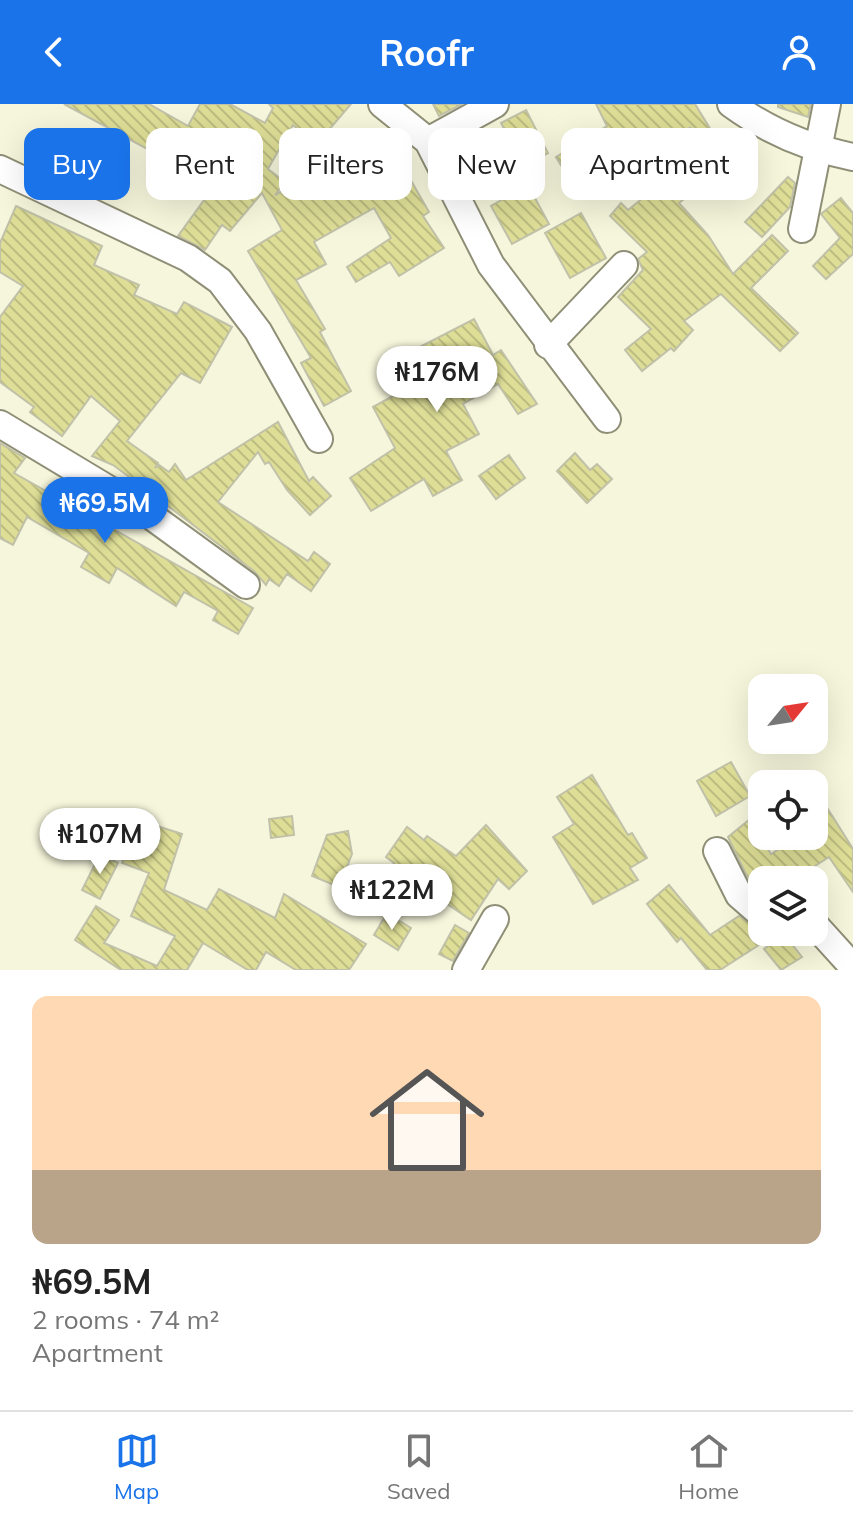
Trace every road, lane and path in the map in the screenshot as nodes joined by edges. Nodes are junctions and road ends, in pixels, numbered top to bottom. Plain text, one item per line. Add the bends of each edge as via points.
1 (382, 104) edge
2 (495, 104) edge
3 (731, 104) edge
4 (827, 104) edge
5 (452, 128) edge
6 (428, 141) edge
7 (818, 150) junction
8 (853, 157) edge
9 (0, 169) edge
10 (458, 200) edge
11 (802, 229) dead end
12 (624, 265) dead end
13 (548, 345) junction
14 (607, 419) dead end
15 (0, 424) edge
16 (319, 439) dead end
17 (246, 585) dead end
18 (717, 851) dead end
19 (748, 903) edge
20 (495, 919) dead end
21 (828, 939) edge
22 (853, 967) edge
23 (466, 970) edge

1 - 6 street
2 - 5 street
3 - 7 street via 760,125
4 - 7 street
7 - 8 street
7 - 11 street
9 - 16 street via 188,258 220,281 258,331
10 - 13 street via 491,265
12 - 13 street
13 - 14 street
15 - 17 street via 143,510
18 - 19 street
20 - 23 street
21 - 22 street

